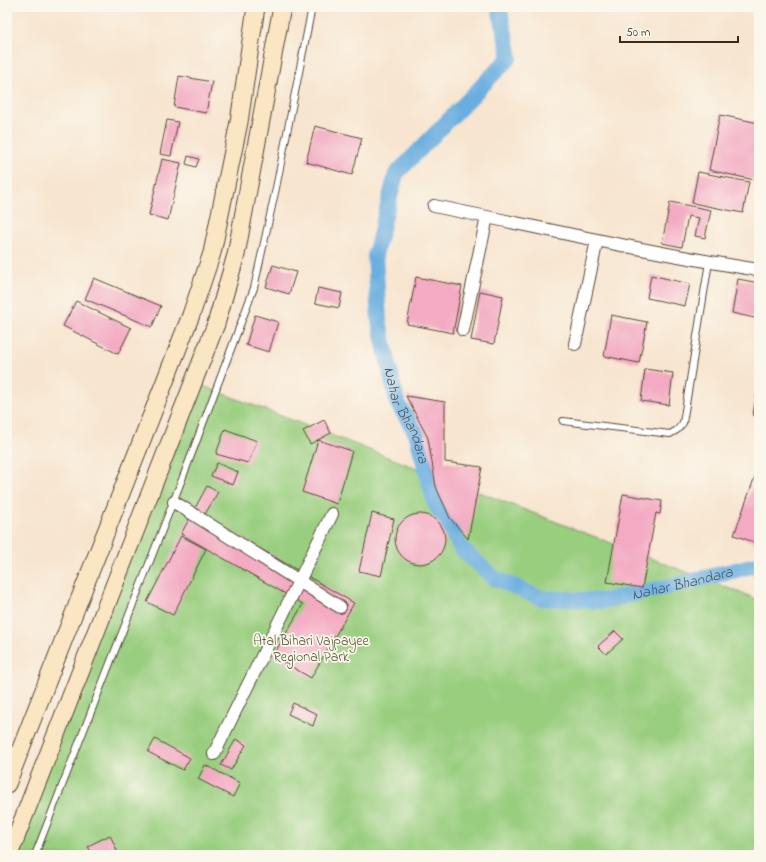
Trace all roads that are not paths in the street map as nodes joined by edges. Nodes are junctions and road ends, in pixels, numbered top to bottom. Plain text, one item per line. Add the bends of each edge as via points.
1 (256, 7) edge
2 (282, 7) edge
3 (312, 7) edge
4 (434, 206) dead end
5 (487, 217) junction
6 (597, 240) junction
7 (709, 262) junction
8 (759, 270) edge
9 (463, 330) dead end
10 (575, 344) dead end
11 (564, 421) dead end
12 (174, 502) junction
13 (332, 514) dead end
14 (299, 581) junction
15 (340, 607) dead end
16 (214, 754) dead end
17 (7, 784) edge
18 (9, 855) edge
19 (35, 855) edge

1 - 17 street via 239,122 212,253 191,315
2 - 18 street via 236,255 216,324
3 - 12 lane via 254,288
4 - 5 street
5 - 6 street
5 - 9 street
6 - 7 street
6 - 10 street
7 - 8 street
7 - 11 lane via 683,423 680,427 670,434
12 - 14 street
12 - 19 lane
13 - 14 street
14 - 15 street
14 - 16 street

